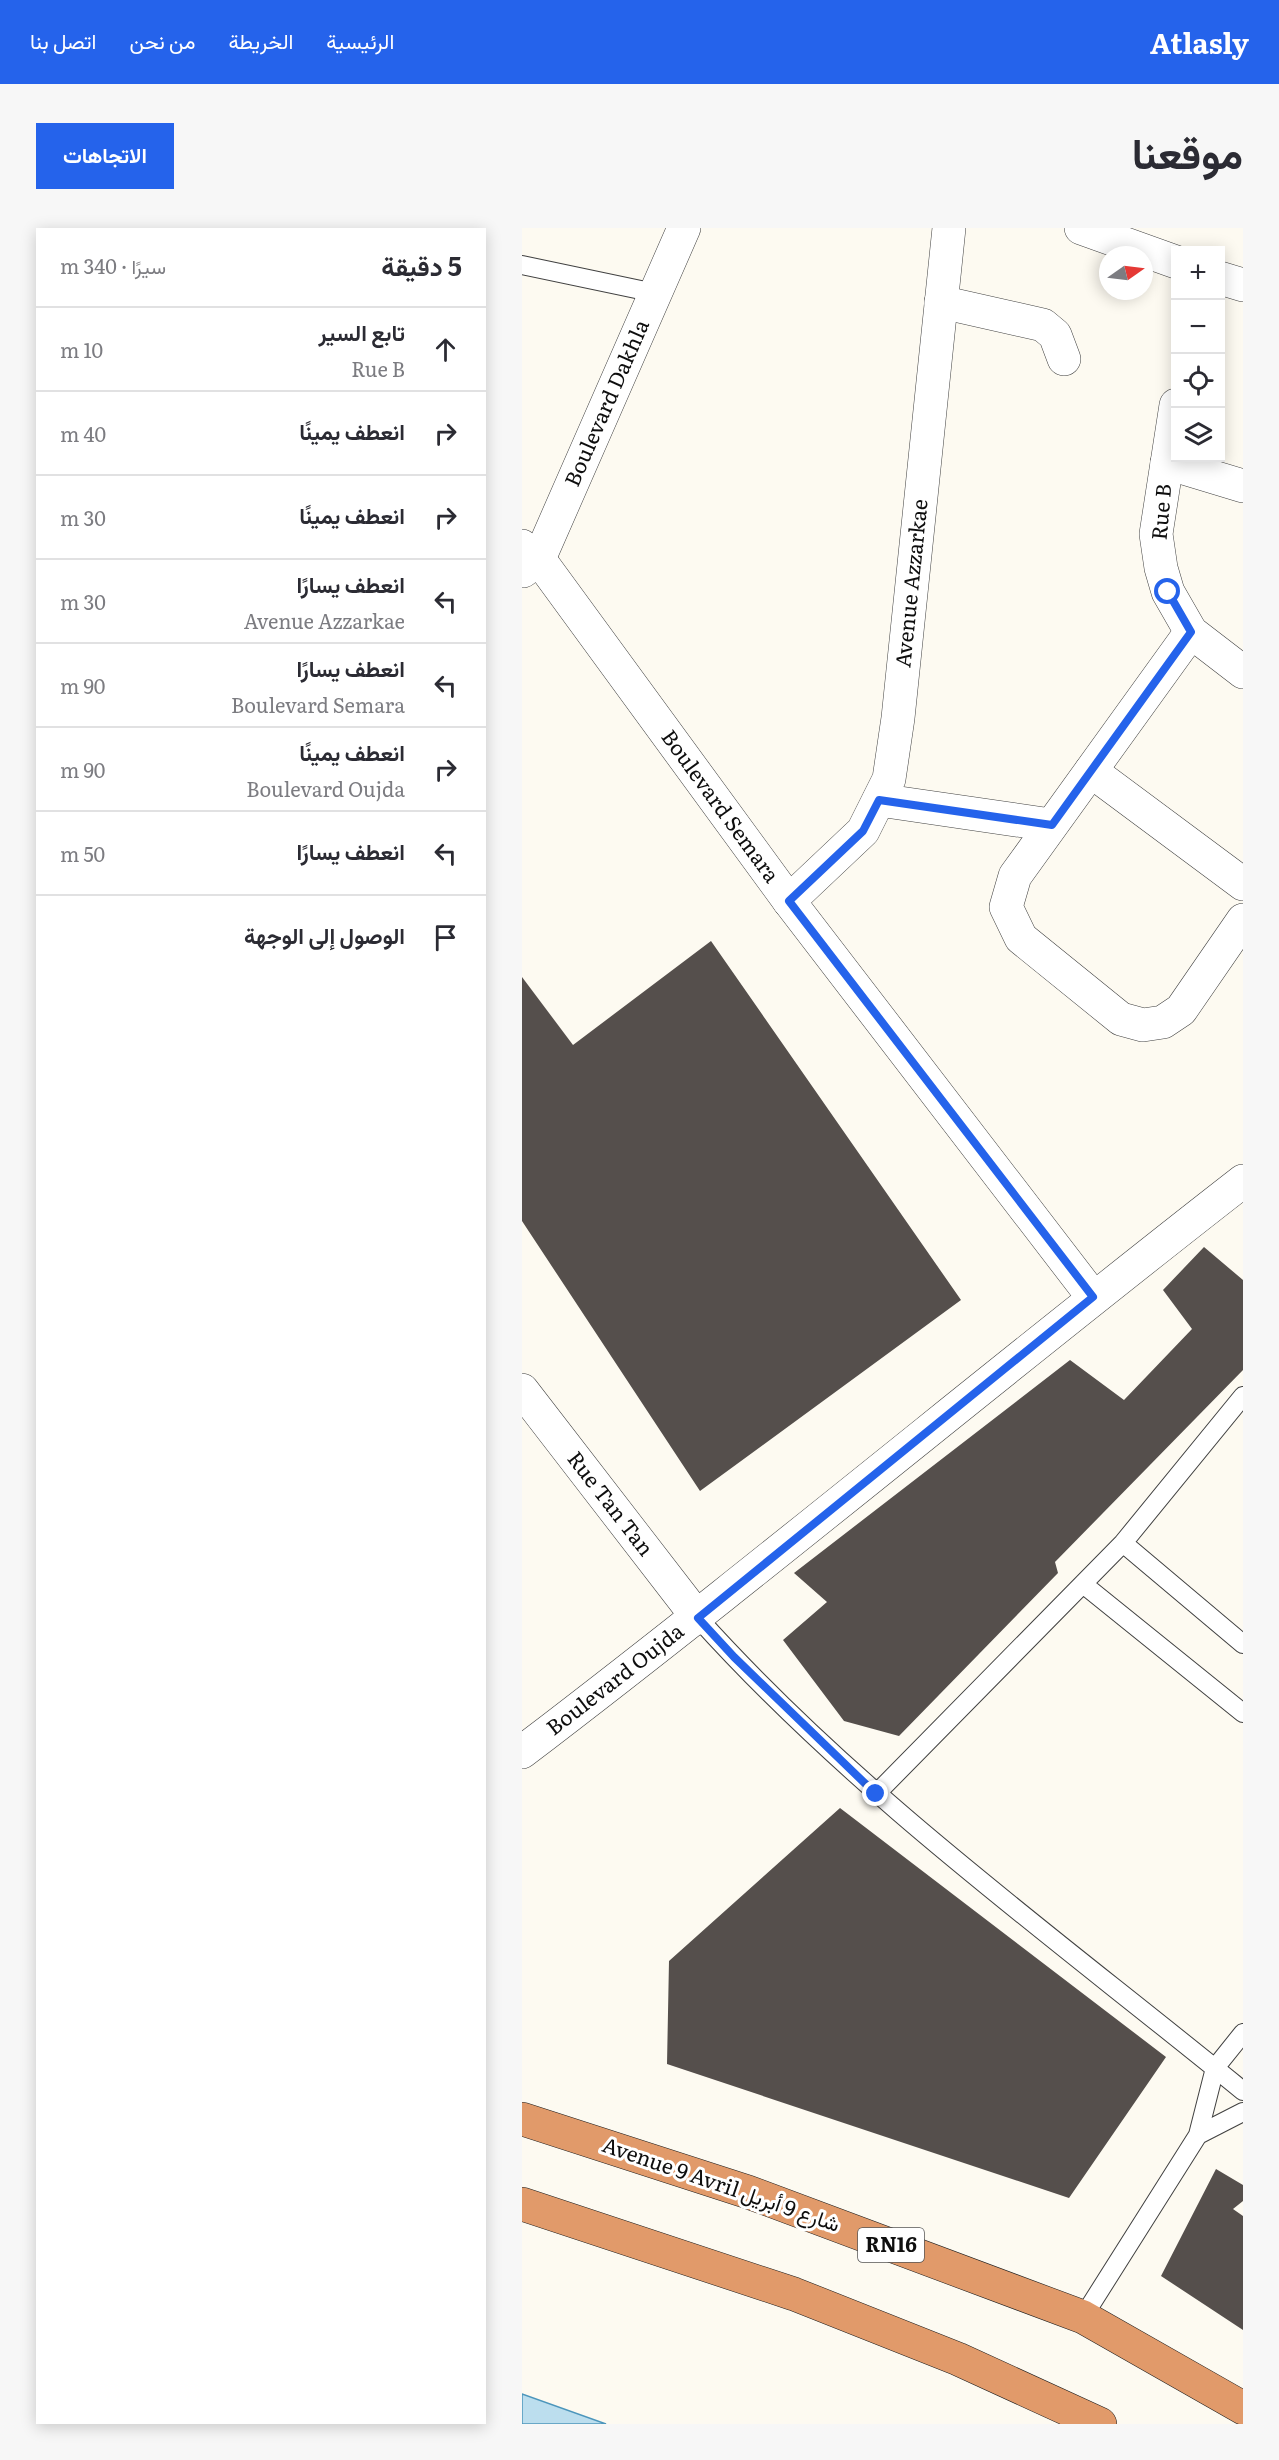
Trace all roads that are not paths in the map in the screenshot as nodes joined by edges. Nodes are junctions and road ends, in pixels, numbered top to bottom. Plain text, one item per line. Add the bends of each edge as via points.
1 (684, 228) edge
2 (949, 228) edge
3 (1081, 228) edge
4 (1171, 260) edge
5 (522, 265) edge
6 (1225, 279) edge
7 (1243, 285) edge
8 (655, 293) junction
9 (941, 302) junction
10 (1064, 359) dead end
11 (1176, 408) edge
12 (1167, 463) junction
13 (1243, 486) edge
14 (528, 559) edge
15 (1191, 632) junction
16 (1243, 672) edge
17 (1091, 771) junction
18 (879, 800) junction
19 (1052, 825) junction
20 (1243, 884) edge
21 (789, 901) junction
22 (1243, 920) edge
23 (1243, 1180) edge
24 (1093, 1297) junction
25 (522, 1390) edge
26 (1243, 1396) edge
27 (1123, 1543) junction
28 (1083, 1584) junction
29 (698, 1618) junction
30 (1243, 1644) edge
31 (1243, 1713) edge
32 (522, 1752) edge
33 (876, 1794) junction
34 (1243, 2033) edge
35 (1215, 2068) junction
36 (1243, 2091) edge
37 (1243, 2112) edge
38 (522, 2119) edge
39 (1198, 2135) junction
40 (522, 2204) edge
41 (1083, 2317) junction
42 (1243, 2408) edge
43 (1100, 2424) edge

1 - 8 street, Boulevard Dakhla
2 - 9 street, Avenue Azzarkae
3 - 4 street
5 - 8 lane
6 - 7 street
8 - 14 street, Boulevard Dakhla
9 - 10 street via 1043,325 1055,335
9 - 18 street, Avenue Azzarkae via 898,718 889,779
11 - 12 street, Rue B
12 - 13 street
12 - 15 street, Rue B via 1156,534 1168,592
14 - 21 street, Boulevard Semara
15 - 16 street, Rue B
15 - 17 street
17 - 19 street
17 - 20 street
18 - 19 street
18 - 21 street, Avenue Azzarkae via 863,831
19 - 22 street via 1015,876 1006,907 1021,938 1121,1019 1143,1025 1163,1022 1181,1010
21 - 24 street, Boulevard Semara
23 - 24 street, Boulevard Oujda
24 - 29 street, Boulevard Oujda
25 - 29 street, Rue Tan Tan
26 - 27 lane
27 - 28 lane
27 - 30 lane
28 - 31 lane
28 - 33 lane
29 - 32 street, Boulevard Oujda
29 - 33 lane
33 - 35 lane
34 - 35 lane
35 - 36 lane
35 - 39 lane
37 - 39 lane
38 - 41 highway, Avenue 9 Avril شارع 9 أبريل / RN16 via 748,2192
39 - 41 lane
40 - 43 highway via 794,2294 958,2358
41 - 42 highway, Avenue 9 Avril شارع 9 أبريل / RN16

